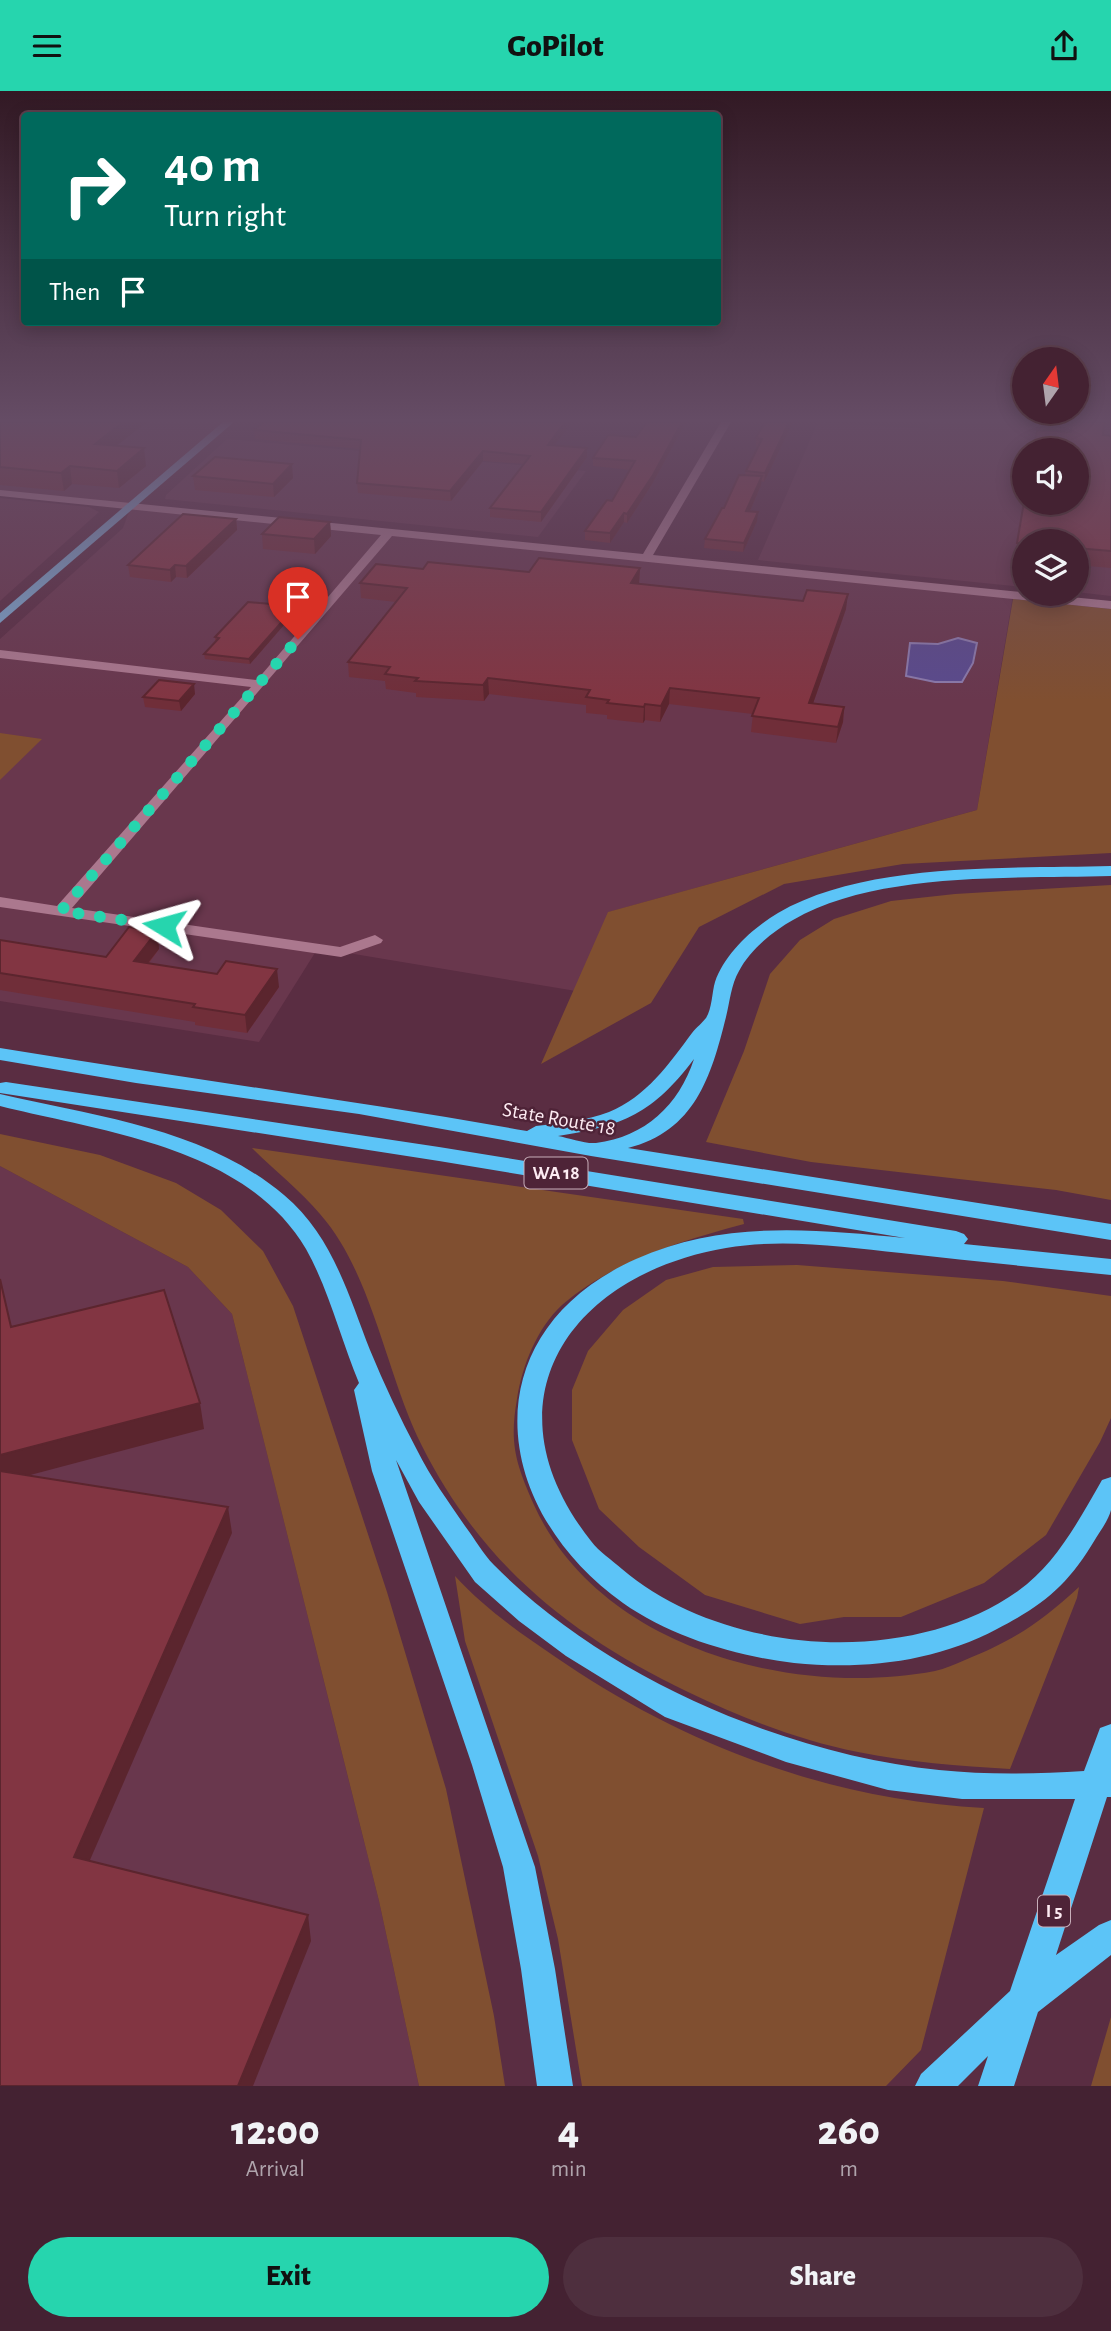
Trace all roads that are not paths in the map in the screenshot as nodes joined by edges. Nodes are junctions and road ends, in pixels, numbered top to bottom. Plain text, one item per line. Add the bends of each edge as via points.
1 (120, 515) edge
2 (221, 515) edge
3 (672, 515) edge
4 (389, 532) junction
5 (647, 557) junction
6 (1111, 605) edge
7 (0, 619) edge
8 (0, 654) edge
9 (260, 684) junction
10 (1111, 871) edge
11 (0, 902) edge
12 (61, 911) junction
13 (375, 940) dead end
14 (716, 1016) junction
15 (0, 1054) edge
16 (0, 1087) edge
17 (0, 1100) edge
18 (513, 1136) junction
19 (591, 1149) junction
20 (1111, 1232) edge
21 (1111, 1265) edge
22 (359, 1354) junction
23 (1111, 1487) edge
24 (1111, 1737) edge
25 (1111, 1783) edge
26 (1111, 1936) edge
27 (555, 2086) edge
28 (933, 2086) edge
29 (996, 2086) edge

1 - 7 main road
2 - 4 street
3 - 5 street
4 - 5 street
4 - 9 street
5 - 6 street
8 - 9 street
9 - 12 street
10 - 14 highway via 931,880 836,895 788,915 754,940 728,973
11 - 12 street
12 - 13 street via 341,952
14 - 18 highway via 664,1082 618,1117
14 - 19 highway via 699,1075 679,1112 647,1135
15 - 18 highway, State Route 18 / WA 18
16 - 21 highway, WA 18
17 - 22 highway via 157,1135 209,1156 255,1184 297,1219 316,1243
18 - 19 highway, State Route 18 / WA 18
19 - 20 highway, State Route 18 / WA 18
21 - 23 highway via 799,1237 726,1240 686,1249 610,1282 574,1310 551,1340 533,1380 527,1411 537,1477 557,1518 584,1555 614,1583 646,1605 730,1640 810,1655 915,1647 979,1627 1023,1603 1072,1553
22 - 25 highway via 421,1483 482,1571 529,1613 678,1709 855,1770 940,1783 1035,1788
22 - 27 highway via 386,1471 519,1867
24 - 29 highway, I 5
26 - 28 highway via 1070,1963

